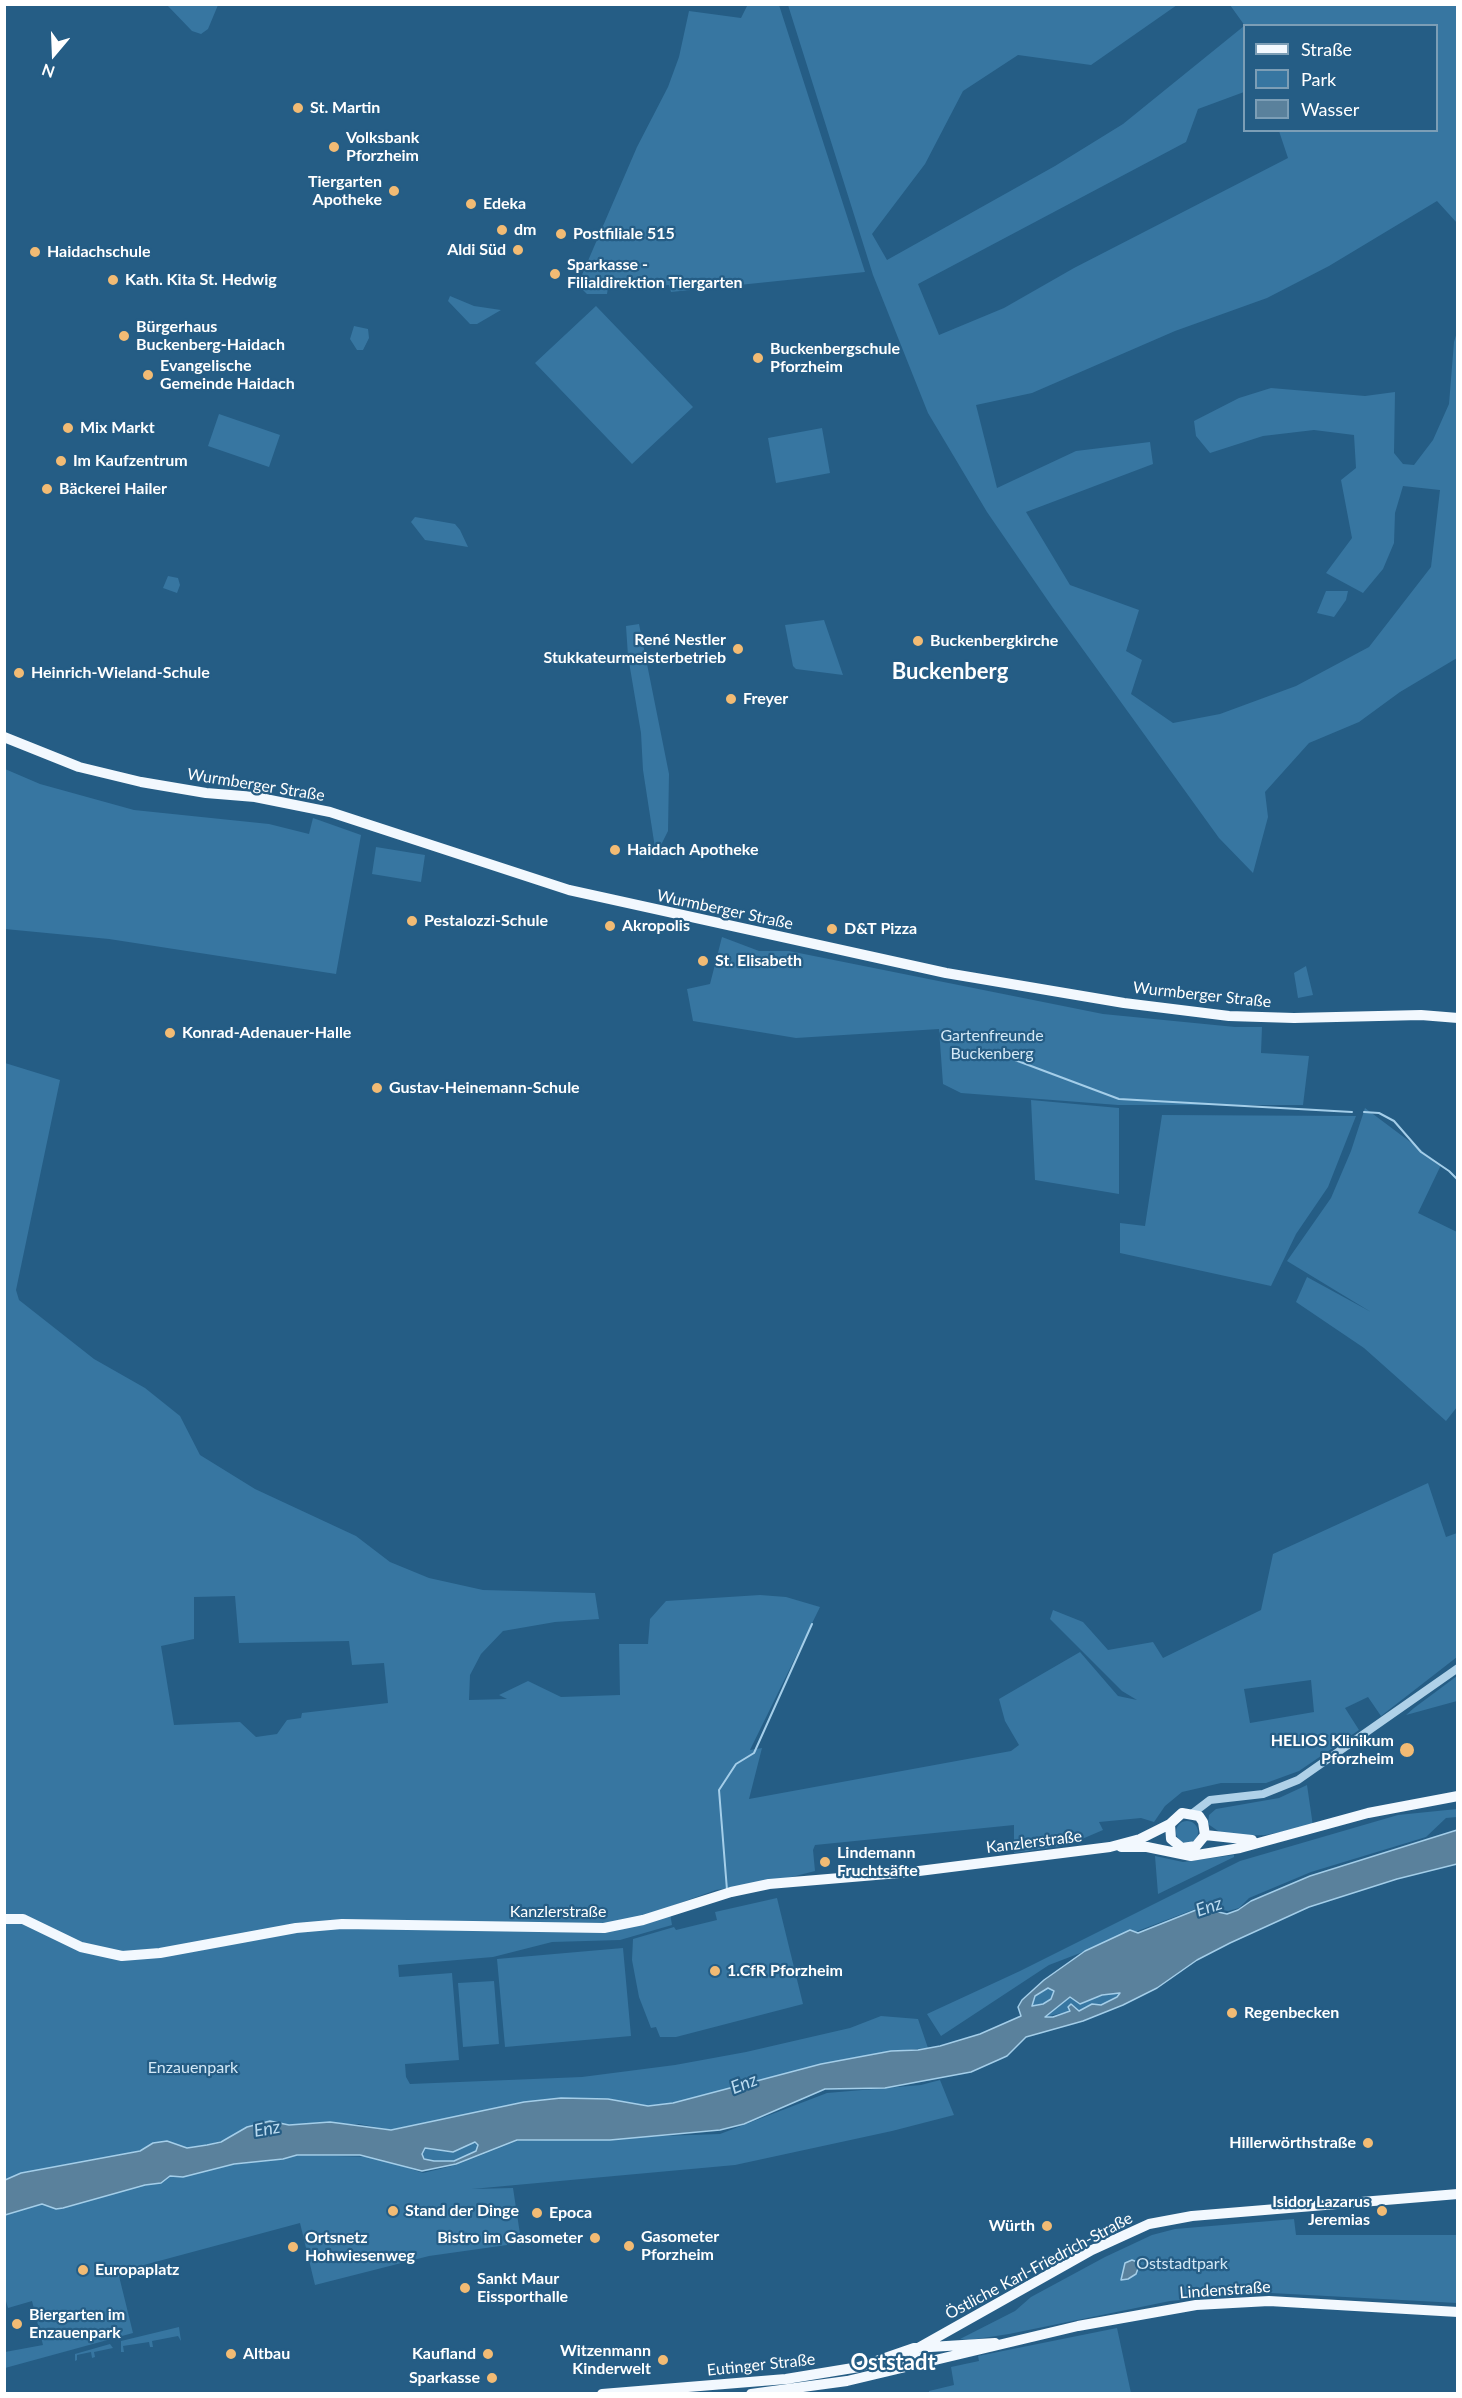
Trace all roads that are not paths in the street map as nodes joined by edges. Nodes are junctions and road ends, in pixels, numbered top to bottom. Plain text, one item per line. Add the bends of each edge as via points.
1 (4, 737) edge
2 (1458, 1018) edge
3 (1458, 1668) edge
4 (1458, 1796) edge
5 (1193, 1813) junction
6 (1170, 1824) junction
7 (1205, 1835) junction
8 (1140, 1839) junction
9 (1171, 1839) junction
10 (1267, 1840) junction
11 (1110, 1847) junction
12 (4, 1918) edge
13 (1458, 2194) edge
14 (1458, 2312) edge
15 (940, 2342) junction
16 (998, 2343) junction
17 (918, 2348) junction
18 (944, 2359) junction
19 (898, 2370) junction
20 (628, 2392) edge
21 (602, 2394) edge
22 (751, 2394) edge

1 - 2 main road, Wurmberger Straße via 80,767 141,782 255,797 330,812 569,890 946,973 1229,1016 1421,1014
3 - 5 street via 1289,1785 1263,1794 1210,1800
4 - 10 main road, Kanzlerstraße via 1368,1813
5 - 6 main road, Kanzlerstraße via 1176,1815
5 - 7 main road via 1203,1822
6 - 8 main road, Kanzlerstraße
6 - 9 main road
7 - 9 main road, Kanzlerstraße via 1190,1848 1182,1848
7 - 10 main road, Kanzlerstraße
8 - 9 main road, Kanzlerstraße
8 - 11 main road, Kanzlerstraße
10 - 11 main road, Kanzlerstraße via 1191,1856 1147,1847
11 - 12 main road, Kanzlerstraße via 911,1872 769,1884 604,1928 342,1924 284,1930 160,1953 108,1954 61,1939 22,1919
13 - 15 main road, Östliche Karl-Friedrich-Straße via 1192,2216 1149,2224 1092,2250
14 - 16 main road, Lindenstraße via 1244,2301 1173,2308
15 - 16 main road, Lindenstraße
15 - 17 main road, Östliche Karl-Friedrich-Straße
15 - 18 main road
16 - 18 main road, Lindenstraße via 985,2350
17 - 19 main road, Östliche Karl-Friedrich-Straße via 914,2357
17 - 20 main road, Eutinger Straße via 859,2367 813,2375
18 - 19 main road, Lindenstraße
19 - 22 main road, Eutinger Straße
20 - 21 main road, Eutinger Straße

